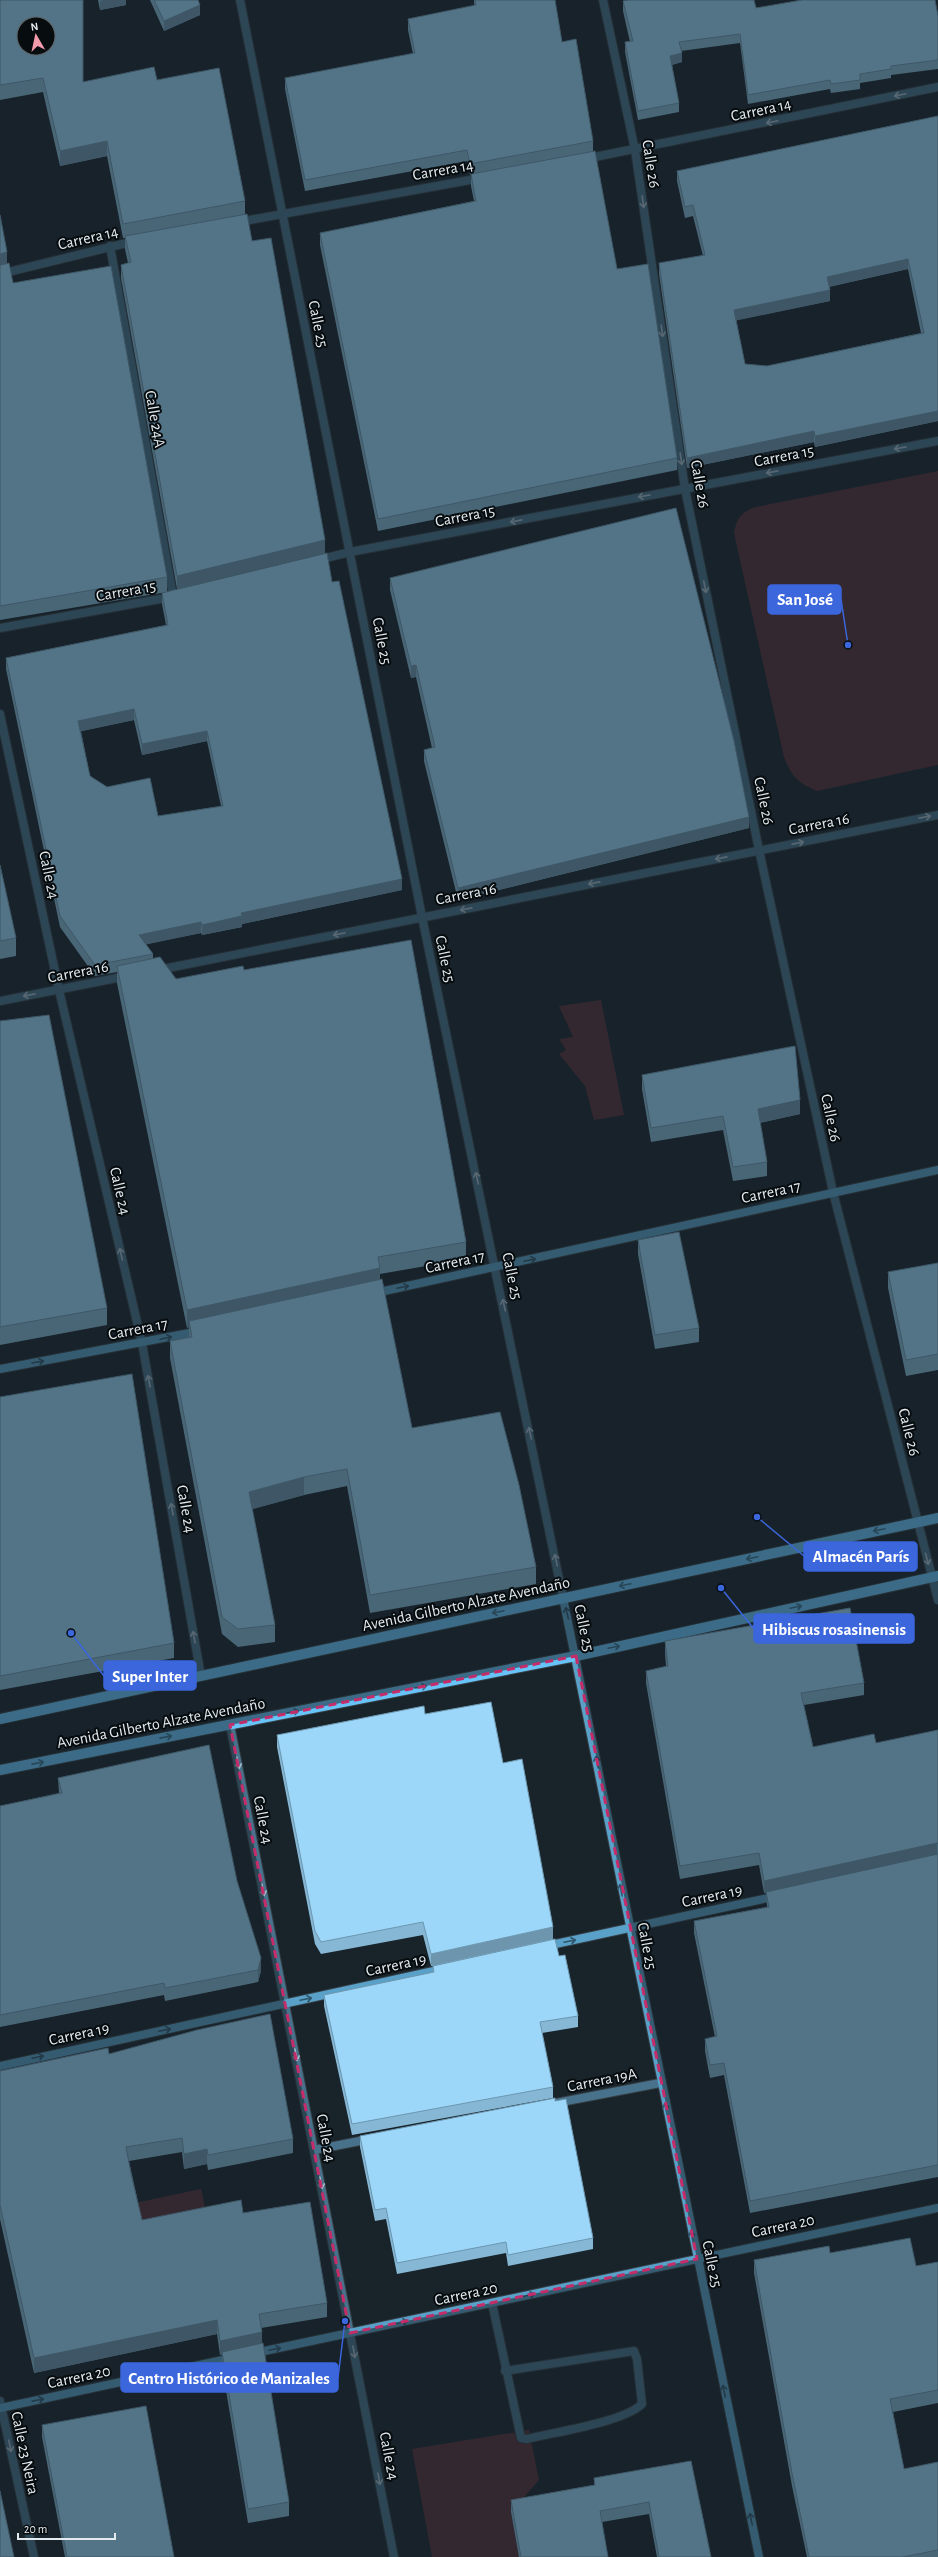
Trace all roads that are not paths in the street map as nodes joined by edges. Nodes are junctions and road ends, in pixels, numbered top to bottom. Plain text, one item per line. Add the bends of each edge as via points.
1 (240, 0) edge
2 (603, 0) edge
3 (938, 87) edge
4 (635, 150) junction
5 (574, 161) edge
6 (489, 176) edge
7 (281, 214) junction
8 (226, 224) edge
9 (141, 240) edge
10 (110, 246) junction
11 (0, 274) edge
12 (938, 441) edge
13 (685, 489) junction
14 (350, 552) junction
15 (311, 562) edge
16 (177, 596) joint
17 (0, 628) edge
18 (0, 714) edge
19 (938, 815) edge
20 (759, 850) junction
21 (422, 917) junction
22 (152, 971) edge
23 (136, 974) edge
24 (59, 990) junction
25 (0, 1001) edge
26 (938, 1170) edge
27 (833, 1192) junction
28 (496, 1267) junction
29 (365, 1295) edge
30 (211, 1328) edge
31 (142, 1343) junction
32 (0, 1369) edge
33 (938, 1518) edge
34 (917, 1522) junction
35 (935, 1577) edge
36 (564, 1598) junction
37 (938, 1600) edge
38 (576, 1656) junction
39 (201, 1676) junction
40 (0, 1719) edge
41 (230, 1725) junction
42 (0, 1770) edge
43 (783, 1895) edge
44 (629, 1928) junction
45 (535, 1949) edge
46 (449, 1967) edge
47 (285, 2003) junction
48 (0, 2066) edge
49 (660, 2083) junction
50 (545, 2106) edge
51 (376, 2138) edge
52 (314, 2150) junction
53 (938, 2208) edge
54 (697, 2259) junction
55 (492, 2303) junction
56 (350, 2333) junction
57 (505, 2371) junction
58 (0, 2406) edge
59 (34, 2557) edge
60 (394, 2557) edge
61 (759, 2557) edge

1 - 7 street, Calle 25
2 - 4 street, Calle 26
3 -> 4 street, Carrera 14
4 - 5 street, Carrera 14
4 -> 13 street, Calle 26
6 - 7 street, Carrera 14
7 - 8 street, Carrera 14
7 - 14 street, Calle 25
9 - 10 street, Carrera 14
10 - 11 street, Carrera 14
10 - 16 street, Calle 24A
12 -> 13 street, Carrera 15
13 -> 14 street, Carrera 15
13 -> 20 street, Calle 26
14 - 15 street, Carrera 15
14 - 21 street, Calle 25
16 - 17 street, Carrera 15
18 - 24 street, Calle 24
20 -> 19 street, Carrera 16
20 -> 21 street, Carrera 16
20 - 27 street, Calle 26
21 -> 22 street, Carrera 16
28 -> 21 street, Calle 25
23 - 24 street, Carrera 16
24 -> 25 street, Carrera 16
31 -> 24 street, Calle 24
26 - 27 main road, Carrera 17
28 -> 27 main road, Carrera 17
27 - 34 street, Calle 26
29 -> 28 main road, Carrera 17
36 -> 28 street, Calle 25
31 -> 30 main road, Carrera 17
32 -> 31 main road, Carrera 17
39 -> 31 street, Calle 24
33 - 34 main road, Avenida Gilberto Alzate Avendaño
34 -> 35 street, Calle 26
34 -> 36 main road, Avenida Gilberto Alzate Avendaño
35 - 37 street, Calle 26
38 -> 35 main road, Avenida Gilberto Alzate Avendaño
38 -> 36 main road, Calle 25
36 -> 39 main road, Avenida Gilberto Alzate Avendaño
41 -> 38 main road, Avenida Gilberto Alzate Avendaño
44 -> 38 main road, Calle 25
39 - 40 main road, Avenida Gilberto Alzate Avendaño
42 -> 41 main road, Avenida Gilberto Alzate Avendaño
41 -> 47 street, Calle 24
43 - 44 main road, Carrera 19
45 -> 44 main road, Carrera 19
44 - 49 main road, Calle 25
47 -> 46 main road, Carrera 19
48 -> 47 main road, Carrera 19
47 -> 52 street, Calle 24
49 - 50 street, Carrera 19A
54 -> 49 main road, Calle 25
51 - 52 street
52 -> 56 street, Calle 24
53 - 54 main road, Carrera 20
55 -> 54 main road, Carrera 20
61 -> 54 main road, Calle 25
56 -> 55 main road, Carrera 20
55 - 57 street
58 -> 56 main road, Carrera 20
56 -> 60 street, Calle 24
57 - 57 street via 523,2440 618,2417 636,2410 642,2404 634,2351
58 -> 59 street, Calle 23 Neira

